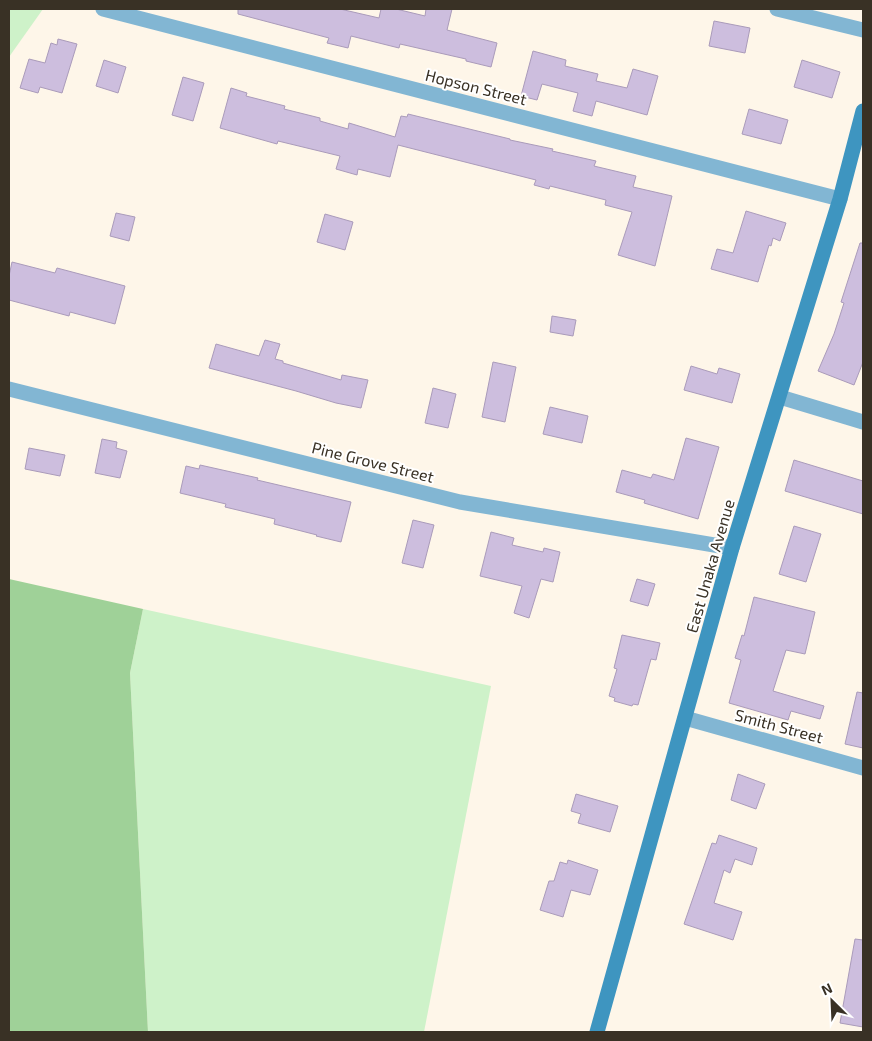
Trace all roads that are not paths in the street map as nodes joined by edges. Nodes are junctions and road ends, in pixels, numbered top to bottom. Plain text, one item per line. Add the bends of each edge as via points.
1 (104, 9) edge
2 (777, 9) edge
3 (863, 30) edge
4 (863, 111) edge
5 (840, 199) junction
6 (9, 389) edge
7 (780, 398) junction
8 (863, 422) edge
9 (732, 548) junction
10 (684, 718) junction
11 (863, 768) edge
12 (597, 1032) edge

1 - 5 street, Hopson Street
2 - 3 street
4 - 5 main road, East Unaka Avenue
5 - 7 main road, East Unaka Avenue
6 - 9 street, Pine Grove Street via 460,502
7 - 8 street
7 - 9 main road, East Unaka Avenue
9 - 10 main road, East Unaka Avenue
10 - 11 street, Smith Street
10 - 12 main road, East Unaka Avenue

